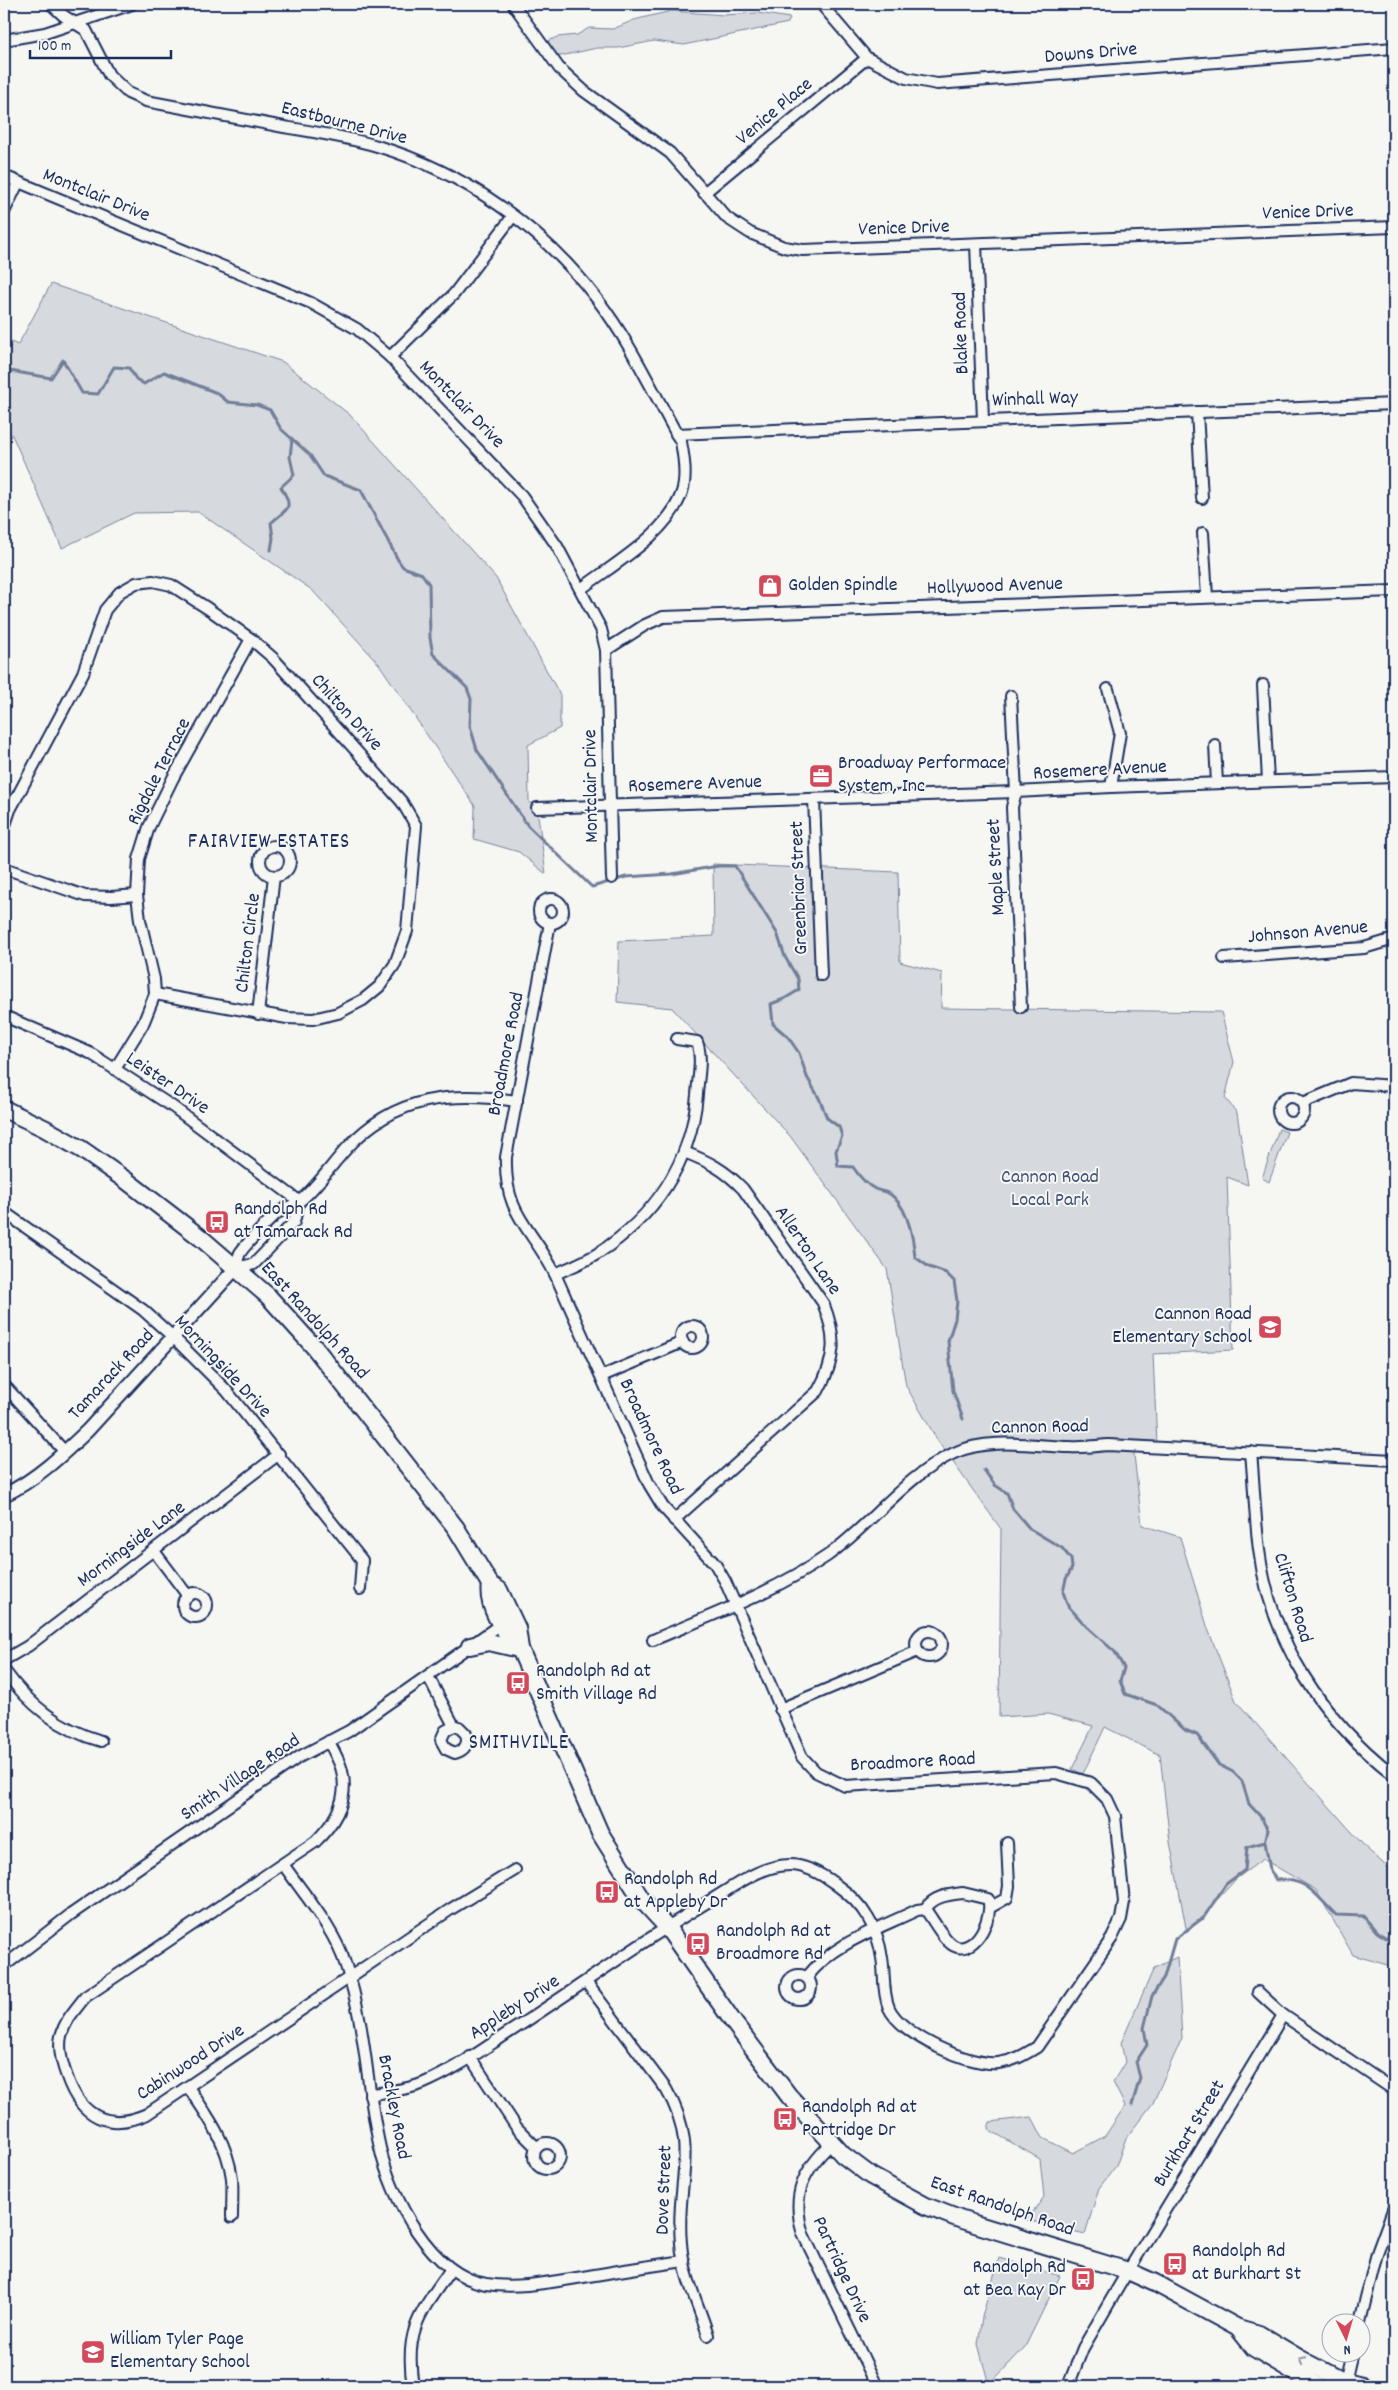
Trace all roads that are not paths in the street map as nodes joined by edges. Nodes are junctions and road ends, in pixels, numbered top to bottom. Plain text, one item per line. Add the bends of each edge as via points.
1 (51, 4) edge
2 (132, 4) edge
3 (513, 4) edge
4 (821, 4) edge
5 (76, 23) junction
6 (4, 40) edge
7 (1394, 48) edge
8 (867, 58) junction
9 (4, 176) edge
10 (18, 183) junction
11 (704, 192) junction
12 (4, 212) edge
13 (514, 216) junction
14 (1394, 227) edge
15 (976, 244) junction
16 (390, 357) junction
17 (1394, 404) edge
18 (1197, 412) junction
19 (983, 420) junction
20 (676, 434) junction
21 (1202, 498) dead end
22 (1204, 532) dead end
23 (581, 589) junction
24 (1394, 591) edge
25 (1207, 597) junction
26 (252, 639) junction
27 (606, 650) junction
28 (1263, 685) dead end
29 (1108, 689) dead end
30 (1011, 696) dead end
31 (1215, 745) dead end
32 (1394, 777) edge
33 (1268, 781) junction
34 (1218, 783) junction
35 (1111, 787) junction
36 (1016, 792) junction
37 (814, 799) junction
38 (611, 805) junction
39 (537, 808) dead end
40 (4, 828) edge
41 (4, 868) edge
42 (274, 876) dead end
43 (612, 878) dead end
44 (137, 895) junction
45 (550, 923) dead end
46 (1394, 939) edge
47 (1224, 958) dead end
48 (821, 975) dead end
49 (155, 994) junction
50 (1021, 1007) dead end
51 (258, 1014) junction
52 (4, 1016) edge
53 (677, 1039) dead end
54 (115, 1069) junction
55 (1394, 1086) edge
56 (517, 1101) junction
57 (1303, 1103) dead end
58 (4, 1109) edge
59 (684, 1152) junction
60 (300, 1201) junction
61 (4, 1212) edge
62 (236, 1268) junction
63 (555, 1274) junction
64 (172, 1337) junction
65 (682, 1342) dead end
66 (602, 1376) junction
67 (4, 1385) edge
68 (65, 1452) junction
69 (1251, 1452) junction
70 (279, 1454) junction
71 (1394, 1460) edge
72 (4, 1495) edge
73 (674, 1520) junction
74 (154, 1550) junction
75 (490, 1584) junction
76 (360, 1589) dead end
77 (188, 1596) dead end
78 (735, 1605) junction
79 (501, 1624) junction
80 (653, 1640) dead end
81 (470, 1646) junction
82 (520, 1649) junction
83 (918, 1650) dead end
84 (4, 1660) edge
85 (4, 1670) edge
86 (428, 1676) junction
87 (780, 1709) junction
88 (454, 1726) dead end
89 (101, 1741) dead end
90 (329, 1741) junction
91 (1394, 1775) edge
92 (1007, 1843) dead end
93 (282, 1864) junction
94 (515, 1870) dead end
95 (991, 1906) junction
96 (925, 1909) junction
97 (667, 1926) junction
98 (874, 1931) junction
99 (4, 1966) edge
100 (350, 1977) junction
101 (807, 1977) dead end
102 (586, 1982) junction
103 (1258, 1992) dead end
104 (1283, 2015) junction
105 (470, 2057) junction
106 (188, 2087) junction
107 (1394, 2090) edge
108 (370, 2095) junction
109 (832, 2143) junction
110 (536, 2147) dead end
111 (1394, 2207) edge
112 (232, 2217) dead end
113 (684, 2261) junction
114 (451, 2269) junction
115 (1128, 2271) junction
116 (1362, 2312) edge
117 (1238, 2328) junction
118 (708, 2335) dead end
119 (1350, 2362) edge
120 (1345, 2382) junction
121 (413, 2386) edge
122 (877, 2386) edge
123 (1068, 2386) edge
124 (1318, 2386) edge
125 (1362, 2386) edge

1 - 5 street, Eastbourne Drive
2 - 5 street
3 - 11 street, Venice Drive via 559,68 584,91 670,153
4 - 8 street, Downs Drive
5 - 6 street via 45,33
5 - 13 street, Eastbourne Drive via 86,30 109,75 128,93 146,102 376,146 429,166 472,188
7 - 8 street, Downs Drive via 937,84 906,78
8 - 11 street, Venice Place
9 - 10 street, Montclair Drive
10 - 12 street
10 - 16 street, Montclair Drive via 312,303 357,329
11 - 15 street, Venice Drive via 727,218 750,233 784,247 803,250
13 - 16 street via 454,294
13 - 20 street, Eastbourne Drive via 555,250 597,299 625,340
14 - 15 street, Venice Drive
15 - 19 street, Blake Road
16 - 23 street, Montclair Drive via 522,496 557,546
17 - 18 street, Winhall Way
18 - 19 street, Winhall Way
18 - 21 street
19 - 20 street, Winhall Way
20 - 23 street, Eastbourne Drive via 684,456 684,474 682,491 669,518 649,538
22 - 25 street
23 - 27 street, Montclair Drive via 601,628
24 - 25 street, Hollywood Avenue
25 - 27 street, Hollywood Avenue via 663,617
26 - 40 street, Chilton Drive via 171,586 153,581 136,583 120,592 105,610 83,673 10,810
26 - 44 street, Rigdale Terrace via 149,827 139,860
26 - 51 street, Chilton Drive via 273,658 402,802 416,826 407,931 395,964 380,986 363,1000 338,1013 321,1017 287,1018
27 - 38 street, Montclair Drive
28 - 33 street
29 - 35 street via 1120,733
30 - 36 street, Maple Street
31 - 34 street
32 - 33 street, Rosemere Avenue
33 - 34 street, Rosemere Avenue
34 - 35 street, Rosemere Avenue
35 - 36 street, Rosemere Avenue
36 - 37 street, Rosemere Avenue
36 - 50 street, Maple Street via 1012,807
37 - 38 street, Rosemere Avenue
37 - 48 street, Greenbriar Street
38 - 39 street, Rosemere Avenue
38 - 43 street, Montclair Drive
41 - 44 street via 85,896 112,898
42 - 51 street, Chilton Circle
44 - 49 street, Rigdale Terrace
45 - 56 street, Broadmore Road
46 - 47 street, Johnson Avenue via 1364,948
49 - 51 street, Chilton Drive
49 - 54 street, Rigdale Terrace via 143,1024
52 - 54 street, Leister Drive via 63,1040
53 - 59 street via 697,1042 700,1054 696,1106
54 - 60 street, Leister Drive via 173,1107
55 - 57 street via 1351,1083
56 - 60 street, Tamarack Road via 457,1095 407,1106 374,1124 349,1145
56 - 63 street, Broadmore Road via 506,1157 508,1192 517,1217
58 - 62 main road, East Randolph Road via 81,1149
59 - 63 street via 660,1196 636,1224 596,1255
59 - 73 street, Allerton Lane via 709,1161 728,1173 743,1189 823,1303 830,1320 834,1346 828,1372 818,1391
60 - 62 street, Tamarack Road via 278,1212 239,1254
60 - 62 street, Tamarack Road via 294,1222 254,1264
61 - 64 street, Morningside Drive via 143,1310
62 - 64 street, Tamarack Road
62 - 75 main road, East Randolph Road via 268,1296 315,1348 456,1528
63 - 66 street, Broadmore Road
64 - 68 street, Tamarack Road
64 - 70 street, Morningside Drive via 226,1390
65 - 66 street
66 - 73 street, Broadmore Road via 649,1484
67 - 68 street
68 - 72 street, Tamarack Road
69 - 71 street, Cannon Road
69 - 78 street, Cannon Road via 1008,1443 973,1448 954,1454 917,1477 828,1555 791,1579
69 - 91 street, Clifton Road via 1259,1552 1282,1636 1309,1686 1333,1719
70 - 74 street, Morningside Lane
70 - 76 street, Morningside Drive via 362,1560
73 - 78 street, Broadmore Road via 715,1564
74 - 77 street
74 - 84 street, Morningside Lane via 28,1646
75 - 79 main road, East Randolph Road via 488,1596
75 - 82 main road, East Randolph Road via 499,1590 515,1622
78 - 80 street, Cannon Road
78 - 87 street, Broadmore Road
79 - 81 street, Smith Village Road
79 - 82 main road, East Randolph Road
81 - 82 main road via 489,1642
81 - 86 street, Smith Village Road
82 - 97 main road, East Randolph Road via 600,1833 642,1900
83 - 87 street
85 - 89 street via 39,1710 68,1729
86 - 88 street
86 - 90 street, Smith Village Road via 349,1731
87 - 98 street, Broadmore Road via 802,1757 816,1772 845,1786 1056,1772 1091,1783 1107,1799 1115,1816 1124,1902 1121,1919 1112,1938 1050,2030 1037,2047 1019,2059 997,2063 975,2061 924,2041 902,2026 884,1993 882,1958
90 - 93 street, Cabinwood Drive via 342,1770 344,1788 341,1805 331,1826 315,1842
90 - 99 street, Smith Village Road via 299,1757 70,1915
92 - 95 street via 1010,1886 1007,1898
93 - 100 street, Brackley Road via 328,1928
93 - 106 street, Cabinwood Drive via 86,1997 67,2020 61,2038 61,2061 71,2089 81,2106 91,2113 105,2120 131,2121
94 - 100 street, Cabinwood Drive
95 - 96 street via 988,1899 962,1893 940,1896 930,1901
95 - 96 street via 985,1928 966,1948 950,1944
96 - 98 street
97 - 98 street, Broadmore Road via 763,1870 790,1865 816,1871 836,1884 867,1916
97 - 102 street, Appleby Drive
97 - 109 main road, East Randolph Road via 789,2096
98 - 101 street via 830,1954
100 - 106 street, Cabinwood Drive
100 - 108 street, Brackley Road via 361,2020
102 - 105 street, Appleby Drive
102 - 113 street, Dove Street via 676,2106 684,2131 686,2157 679,2218
103 - 104 street
104 - 107 street
104 - 115 street, Burkhart Street
105 - 108 street, Appleby Drive via 423,2084
105 - 110 street via 517,2128
106 - 112 street via 216,2129 227,2154 232,2179
108 - 114 street, Brackley Road via 380,2149 395,2191 423,2241
109 - 115 main road, East Randolph Road via 871,2176 926,2206
109 - 122 street, Partridge Drive via 801,2182 798,2217 803,2234
111 - 116 street via 1377,2254
113 - 114 street, Brackley Road via 519,2287 484,2283
113 - 118 street, Dove Street
114 - 121 street via 422,2310 413,2329 409,2346
115 - 117 main road, East Randolph Road via 1155,2282
115 - 123 street, Burkhart Street via 1083,2348
120 -> 117 main road, East Randolph Road via 1259,2334
117 - 124 main road, East Randolph Road via 1254,2348
119 - 120 street
120 - 125 main road, East Randolph Road

